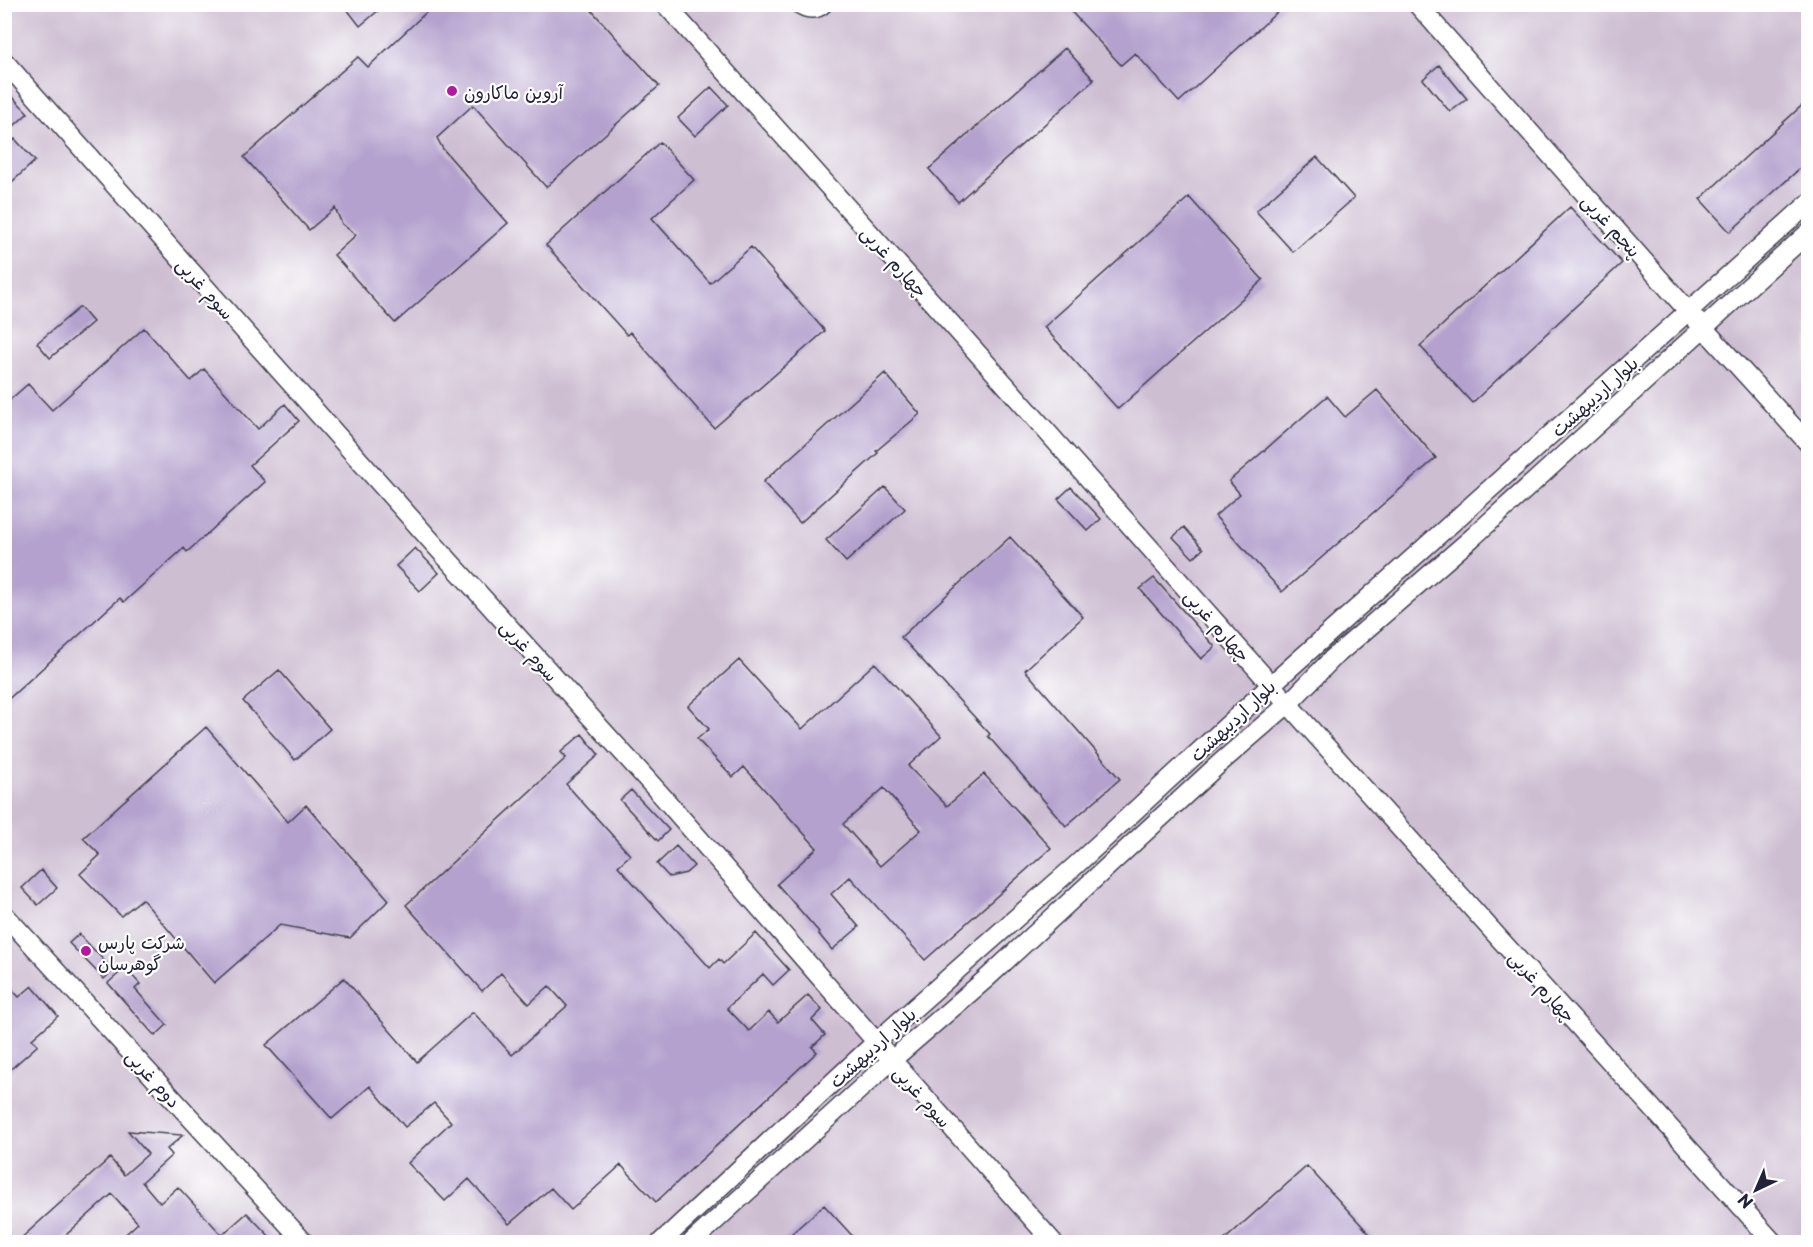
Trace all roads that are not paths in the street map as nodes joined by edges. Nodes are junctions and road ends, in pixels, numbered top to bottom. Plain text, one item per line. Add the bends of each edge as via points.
1 (665, 4) edge
2 (798, 4) edge
3 (823, 4) edge
4 (1417, 4) edge
5 (4, 61) edge
6 (1809, 204) edge
7 (1809, 233) edge
8 (1689, 311) junction
9 (1704, 328) junction
10 (1809, 443) edge
11 (1271, 684) junction
12 (1288, 704) junction
13 (4, 914) edge
14 (876, 1042) junction
15 (892, 1060) junction
16 (304, 1242) edge
17 (661, 1242) edge
18 (692, 1242) edge
19 (1053, 1242) edge
20 (1773, 1242) edge

1 - 11 street, چهارم غربی
2 - 3 street via 808,9
4 - 8 street, پنجم غربی
5 - 14 street, سوم غربی via 663,796
6 - 8 street, بلوار اردیبهشت
7 - 9 street, بلوار اردیبهشت
8 - 9 street, پنجم غربی
8 - 11 street, بلوار اردیبهشت
9 - 10 street, پنجم غربی
9 - 12 street, بلوار اردیبهشت via 1333,658
11 - 12 street, چهارم غربی
11 - 14 street, بلوار اردیبهشت via 1076,865
12 - 15 street, بلوار اردیبهشت
12 - 20 street, چهارم غربی
13 - 16 street, دوم غربی
14 - 15 street, سوم غربی
14 - 17 street, بلوار اردیبهشت
15 - 18 street, بلوار اردیبهشت
15 - 19 street, سوم غربی

